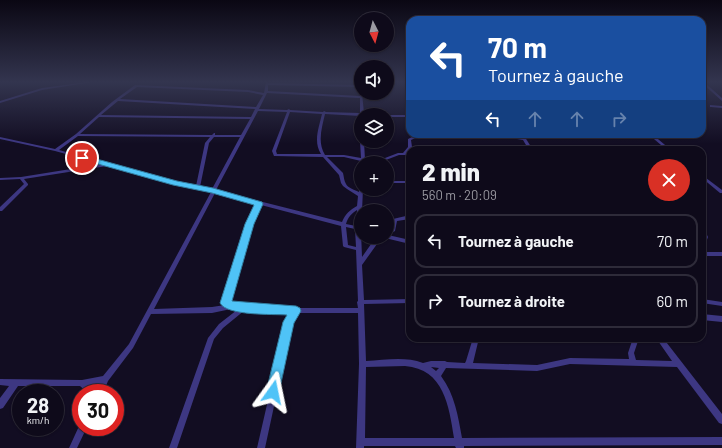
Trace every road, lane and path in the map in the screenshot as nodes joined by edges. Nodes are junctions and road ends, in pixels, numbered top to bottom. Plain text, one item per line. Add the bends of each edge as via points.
1 (113, 103) edge
2 (155, 103) edge
3 (261, 103) edge
4 (712, 106) dead end
5 (722, 107) edge
6 (258, 109) junction
7 (289, 110) junction
8 (324, 112) junction
9 (354, 114) edge
10 (98, 116) junction
11 (394, 116) edge
12 (406, 116) edge
13 (249, 117) junction
14 (214, 134) junction
15 (77, 135) junction
16 (242, 136) junction
17 (0, 138) edge
18 (413, 138) edge
19 (518, 138) edge
20 (655, 138) edge
21 (524, 139) joint
22 (410, 146) edge
23 (528, 146) edge
24 (664, 146) edge
25 (56, 150) junction
26 (406, 152) edge
27 (404, 154) joint
28 (326, 156) junction
29 (354, 157) edge
30 (394, 157) edge
31 (109, 165) junction
32 (22, 178) junction
33 (0, 179) edge
34 (706, 179) edge
35 (394, 182) edge
36 (406, 182) edge
37 (198, 187) junction
38 (213, 190) junction
39 (354, 191) edge
40 (722, 192) edge
41 (259, 204) junction
42 (354, 209) edge
43 (0, 210) edge
44 (406, 218) edge
45 (343, 224) junction
46 (354, 227) edge
47 (394, 227) edge
48 (394, 238) edge
49 (406, 241) edge
50 (358, 244) edge
51 (374, 244) edge
52 (358, 249) junction
53 (706, 254) edge
54 (722, 254) edge
55 (359, 265) junction
56 (406, 301) edge
57 (360, 302) junction
58 (706, 302) edge
59 (722, 304) edge
60 (247, 306) junction
61 (231, 307) junction
62 (360, 310) junction
63 (296, 311) junction
64 (149, 312) junction
65 (706, 317) edge
66 (722, 319) edge
67 (475, 342) edge
68 (635, 342) edge
69 (662, 342) edge
70 (633, 363) junction
71 (363, 364) junction
72 (445, 364) junction
73 (679, 364) junction
74 (466, 366) junction
75 (422, 367) junction
76 (437, 377) junction
77 (105, 379) junction
78 (0, 382) edge
79 (16, 382) junction
80 (82, 383) joint
81 (103, 384) edge
82 (0, 405) edge
83 (722, 420) edge
84 (79, 436) edge
85 (722, 441) edge
86 (360, 445) edge
87 (459, 445) edge
88 (73, 448) edge
89 (173, 448) edge
90 (261, 448) edge

1 - 10 street
2 - 6 street
3 - 6 street
4 - 5 street
6 - 7 street
6 - 13 street
7 - 8 street
7 - 28 street via 274,151 275,155
8 - 9 street
8 - 28 street via 318,140 319,150
10 - 13 street
10 - 15 street
11 - 12 street
13 - 16 street
14 - 15 street
14 - 16 street
14 - 37 street via 207,143
15 - 25 street
16 - 38 street
17 - 25 street
18 - 22 street via 409,140
19 - 21 street
20 - 24 street
21 - 23 street
25 - 31 street
26 - 27 street
27 - 30 street
28 - 29 street
28 - 39 street via 332,166 341,172 343,183
31 - 32 street
31 - 37 street via 176,184
32 - 33 street
32 - 43 street via 26,184
34 - 40 street
35 - 36 street
37 - 38 street
38 - 41 street
38 - 64 street
41 - 45 street
41 - 61 street via 250,224 226,303
42 - 45 street via 345,217
44 - 47 street via 396,220
45 - 46 street
45 - 52 street via 346,246
48 - 49 street
50 - 52 street
51 - 55 street
52 - 55 street
53 - 54 street
55 - 57 street
56 - 57 street
57 - 62 street
58 - 59 street
60 - 61 street
60 - 63 street
60 - 89 street via 221,326 211,338
61 - 64 street
62 - 63 street
62 - 71 street
63 - 90 street via 289,322
64 - 77 street via 131,346
65 - 66 street
67 - 74 street via 470,363
68 - 70 street via 631,353
69 - 73 street
70 - 73 street
70 - 74 street via 570,361 537,368
71 - 75 street via 415,363
71 - 86 street
72 - 74 street
72 - 75 street
72 - 76 street
73 - 83 street
75 - 76 street via 432,371
76 - 87 street via 453,405
77 - 80 street
77 - 81 street
78 - 79 street
79 - 80 street
79 - 82 street
84 - 88 street
85 - 87 street
86 - 87 street

